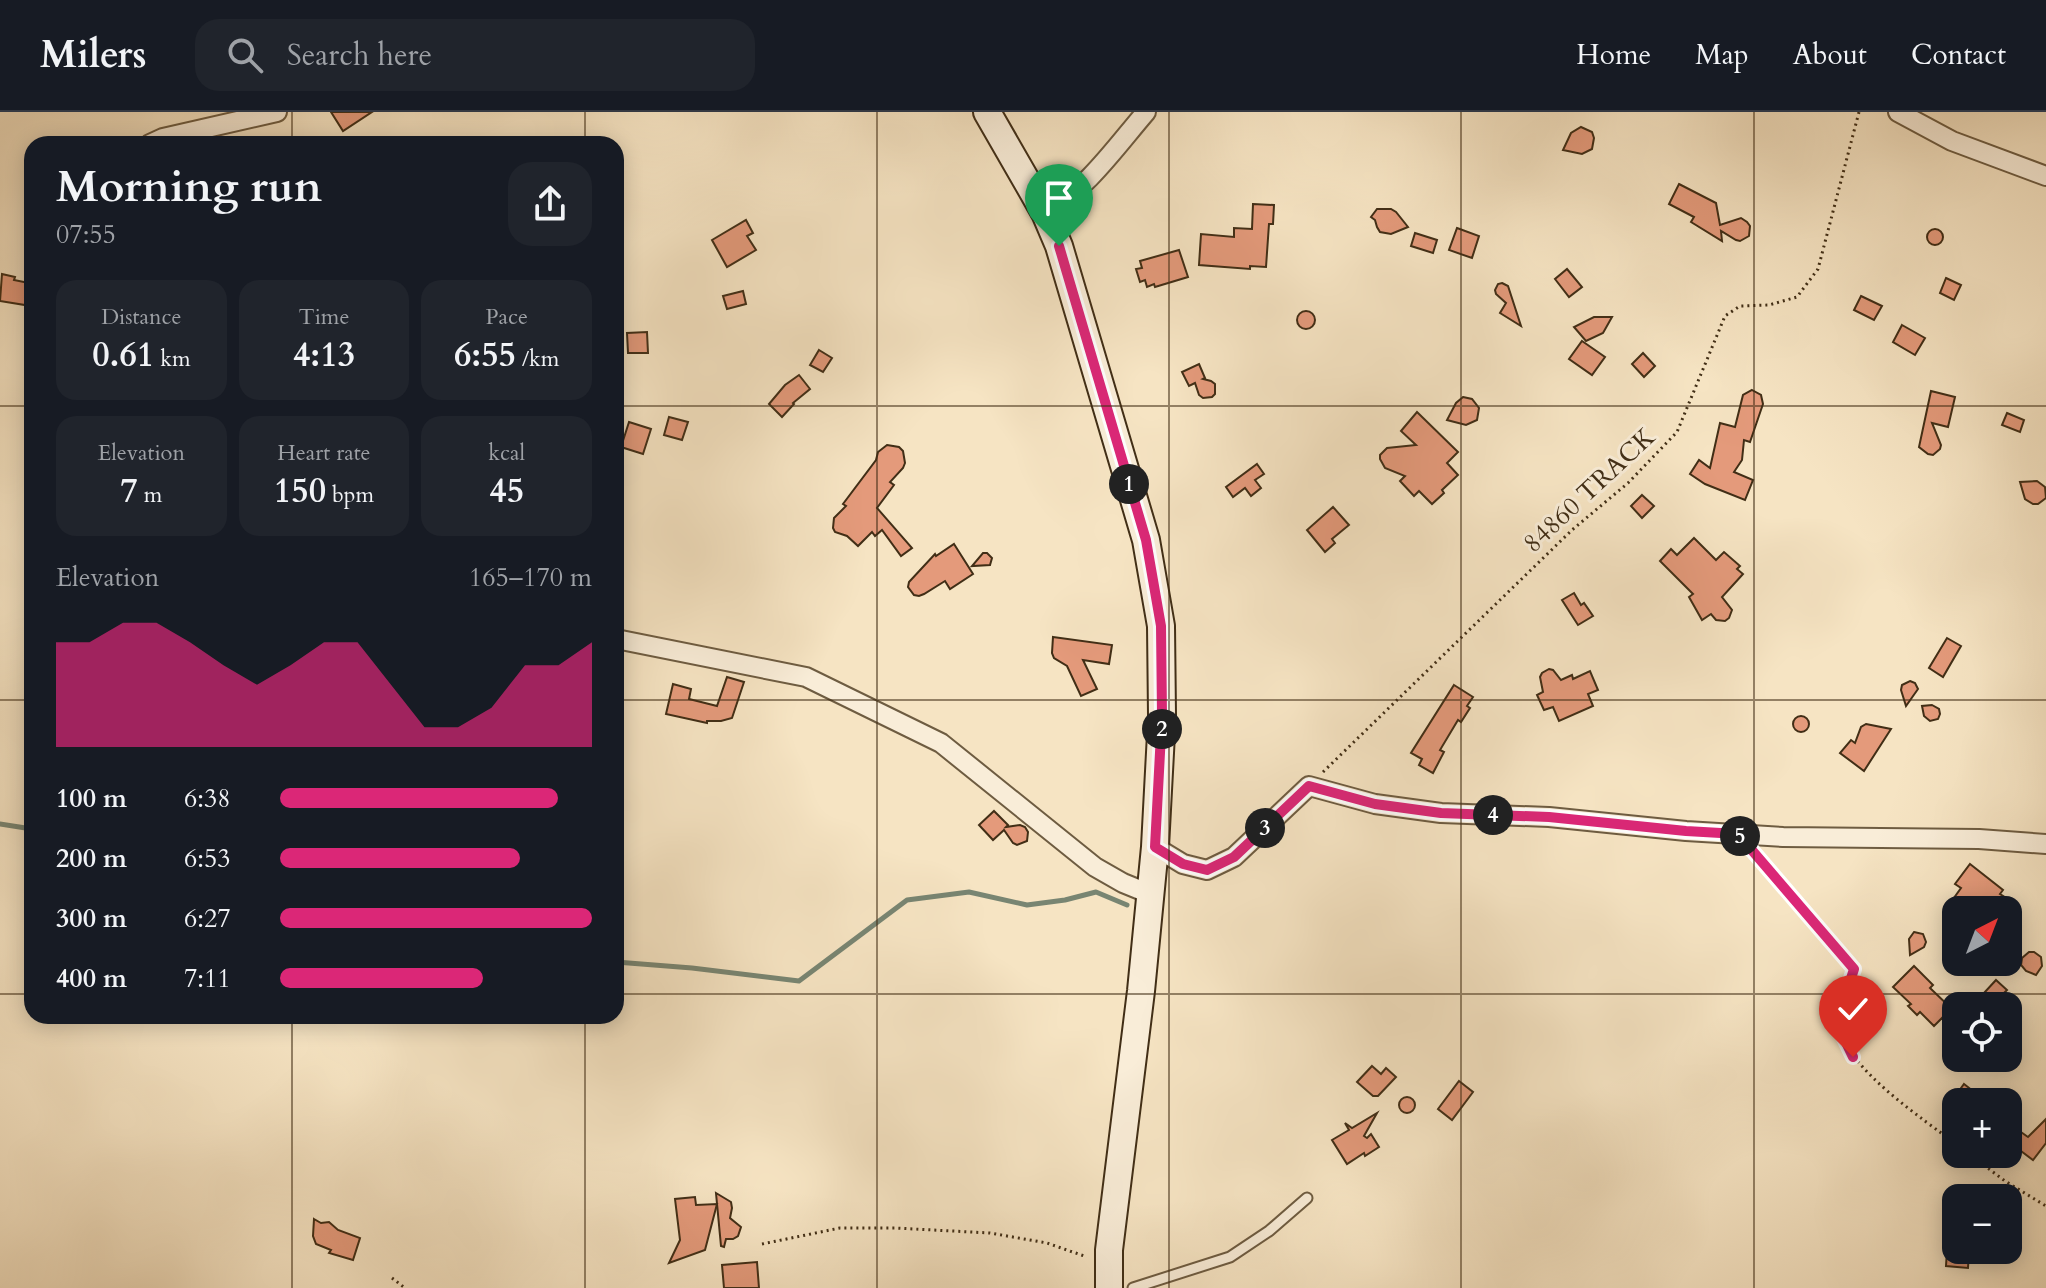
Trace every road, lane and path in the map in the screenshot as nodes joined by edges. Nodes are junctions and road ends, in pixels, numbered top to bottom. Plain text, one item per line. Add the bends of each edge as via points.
1 (277, 112) edge
2 (987, 112) edge
3 (1146, 112) edge
4 (1859, 112) edge
5 (1898, 112) edge
6 (172, 136) edge
7 (2046, 176) edge
8 (1045, 213) junction
9 (624, 641) edge
10 (1309, 786) junction
11 (1738, 834) junction
12 (2046, 844) edge
13 (1155, 847) junction
14 (1150, 894) junction
15 (1942, 1133) edge
16 (1988, 1168) edge
17 (1307, 1198) dead end
18 (2046, 1206) edge
19 (762, 1244) dead end
20 (1109, 1276) edge
21 (392, 1278) dead end
22 (405, 1288) edge
23 (1133, 1288) edge

1 - 6 street
2 - 8 street
3 - 8 street via 1094,173
4 - 10 path, 84860 TRACK via 1818,269 1797,297 1740,306 1725,316 1677,432
5 - 7 street via 1952,141
8 - 13 street via 1146,540 1161,626
9 - 14 street via 806,677 941,743 1095,867
10 - 11 street via 1375,804 1441,813
10 - 13 street via 1234,857 1207,870 1183,864
11 - 12 street
11 - 15 path via 1854,969 1841,1010 1842,1034 1853,1057
13 - 14 street
14 - 20 street
16 - 18 path
17 - 23 lane via 1230,1257
19 - 20 path via 840,1228 990,1233 1047,1243
21 - 22 path

